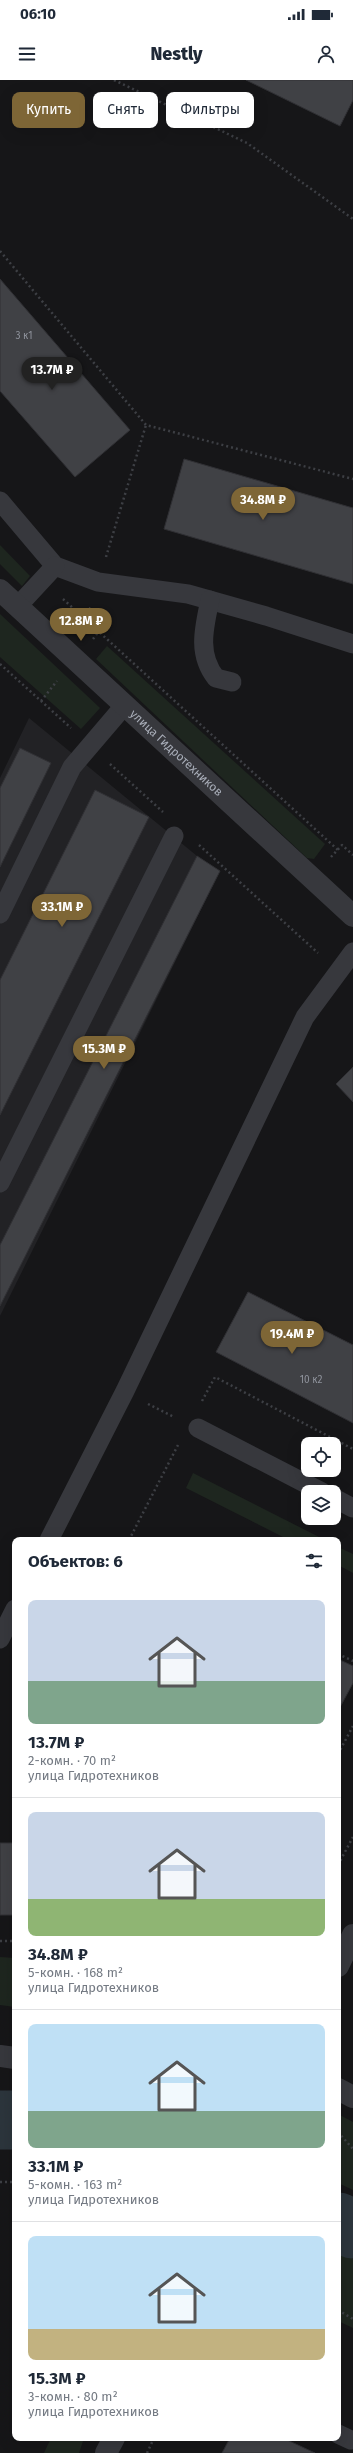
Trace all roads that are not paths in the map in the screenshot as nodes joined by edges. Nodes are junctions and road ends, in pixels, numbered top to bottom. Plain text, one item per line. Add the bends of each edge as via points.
1 (0, 501) edge
2 (55, 566) junction
3 (0, 590) edge
4 (210, 600) junction
5 (17, 607) junction
6 (353, 644) edge
7 (232, 682) dead end
8 (124, 706) junction
9 (174, 836) dead end
10 (0, 914) edge
11 (353, 916) edge
12 (353, 952) edge
13 (0, 1183) edge
14 (194, 1426) road end
15 (308, 1485) edge
16 (341, 1502) edge
17 (353, 1508) edge
18 (52, 1537) edge
19 (12, 1615) edge
20 (0, 1639) edge
21 (353, 1936) edge
22 (341, 1960) edge
23 (0, 2056) edge
24 (12, 2058) edge
25 (341, 2091) edge
26 (353, 2097) edge
27 (112, 2441) edge
28 (106, 2453) edge

1 - 2 lane
2 - 4 lane via 98,582 188,594
2 - 5 lane
3 - 5 street, улица Гидротехников
4 - 6 lane
4 - 7 lane via 203,631 205,661 216,678
5 - 8 street, улица Гидротехников
8 - 10 lane via 72,767
8 - 11 street, улица Гидротехников
9 - 13 lane
12 - 18 lane via 305,1016 125,1391
14 - 15 lane
16 - 17 lane
19 - 20 lane
21 - 22 street
23 - 24 street
25 - 26 street
27 - 28 street

